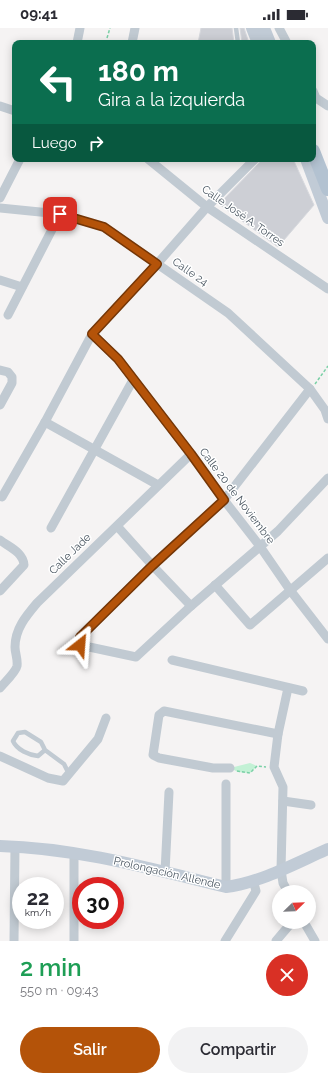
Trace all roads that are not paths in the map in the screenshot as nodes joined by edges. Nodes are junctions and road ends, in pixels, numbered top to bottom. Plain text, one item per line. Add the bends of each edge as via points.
1 (80, 28) edge
2 (135, 28) edge
3 (236, 28) edge
4 (252, 28) edge
5 (264, 28) edge
6 (278, 28) edge
7 (78, 40) edge
8 (133, 40) edge
9 (238, 40) edge
10 (257, 40) edge
11 (269, 40) edge
12 (285, 40) edge
13 (316, 97) edge
14 (0, 106) edge
15 (328, 106) edge
16 (12, 110) edge
17 (316, 159) edge
18 (18, 162) edge
19 (152, 162) edge
20 (252, 162) edge
21 (307, 162) edge
22 (328, 189) edge
23 (0, 198) edge
24 (207, 207) junction
25 (0, 208) edge
26 (60, 214) junction
27 (328, 218) edge
28 (157, 264) junction
29 (0, 280) edge
30 (22, 287) junction
31 (328, 289) edge
32 (8, 315) dead end
33 (92, 334) junction
34 (0, 370) edge
35 (133, 380) junction
36 (310, 389) junction
37 (0, 405) edge
38 (328, 419) edge
39 (45, 422) junction
40 (94, 449) junction
41 (191, 454) junction
42 (328, 478) edge
43 (158, 486) junction
44 (2, 498) dead end
45 (224, 500) junction
46 (117, 526) junction
47 (51, 528) dead end
48 (0, 540) edge
49 (259, 545) junction
50 (328, 558) edge
51 (152, 566) junction
52 (215, 585) junction
53 (290, 590) junction
54 (0, 591) edge
55 (191, 606) junction
56 (328, 638) edge
57 (172, 660) dead end
58 (0, 688) edge
59 (288, 688) junction
60 (303, 691) dead end
61 (106, 718) dead end
62 (278, 734) junction
63 (45, 750) junction
64 (0, 756) edge
65 (230, 768) road end
66 (69, 774) junction
67 (226, 784) dead end
68 (169, 792) dead end
69 (283, 801) junction
70 (311, 806) dead end
71 (0, 846) edge
72 (15, 846) junction
73 (328, 849) edge
74 (74, 854) junction
75 (281, 870) junction
76 (165, 872) junction
77 (253, 880) junction
78 (284, 885) edge
79 (226, 887) junction
80 (286, 929) edge
81 (308, 929) edge
82 (14, 941) edge
83 (74, 941) edge
84 (225, 941) edge
85 (276, 941) edge
86 (315, 941) edge

1 - 7 street
2 - 8 street
3 - 9 lane
4 - 10 street
5 - 11 street
6 - 12 street
13 - 15 street
14 - 16 street
17 - 22 main road
18 - 23 street
19 - 24 street, Calle José A. Torres
20 - 24 street
21 - 27 street
24 - 28 street
24 - 31 street, Calle José A. Torres
25 - 26 street, Calle 24
26 - 28 street, Calle 24 via 104,227
26 - 30 street
28 - 33 street
28 - 36 street, Calle 24 via 228,313
29 - 30 street
30 - 32 street
33 - 35 street, Calle 20 de Noviembre via 118,359
33 - 39 street
34 - 37 street via 12,376 12,383
35 - 40 street
35 - 41 street, Calle 20 de Noviembre
36 - 38 street, Calle 24 via 325,410
36 - 45 street
39 - 40 street
39 - 44 street
40 - 43 street
40 - 47 street
41 - 43 street, Calle Jade
41 - 45 street, Calle 20 de Noviembre
42 - 49 street via 278,531
43 - 46 street, Calle Jade
45 - 49 street, Calle 20 de Noviembre
45 - 51 street
46 - 51 street
46 - 58 street, Calle Jade via 37,603 24,619 16,636 17,668
48 - 54 street via 24,559 24,565
49 - 52 street
49 - 53 street, Calle 20 de Noviembre
50 - 53 street
51 - 55 street
51 - 55 street via 80,637 80,645 136,657
52 - 53 street via 250,625
52 - 55 street
53 - 56 street, Calle 20 de Noviembre
57 - 59 street
59 - 60 street
59 - 62 street
61 - 66 street via 98,739
62 - 65 street via 164,711 159,715 153,755 213,768
62 - 69 street via 274,767 283,787
63 - 63 lane via 42,742 25,732 18,733 13,741 15,746 31,755 38,756
63 - 66 lane via 64,764
64 - 66 street via 48,778 63,781
67 - 79 street
68 - 76 street
69 - 70 street
69 - 75 street
71 - 72 street, Prolongación Allende
72 - 74 street, Prolongación Allende
72 - 82 street
73 - 75 street, Prolongación Allende
74 - 76 street, Prolongación Allende
74 - 83 street
75 - 77 street, Prolongación Allende
75 - 78 street
76 - 79 street, Prolongación Allende
77 - 79 street, Prolongación Allende
77 - 84 street via 256,891
80 - 85 street
81 - 86 street

